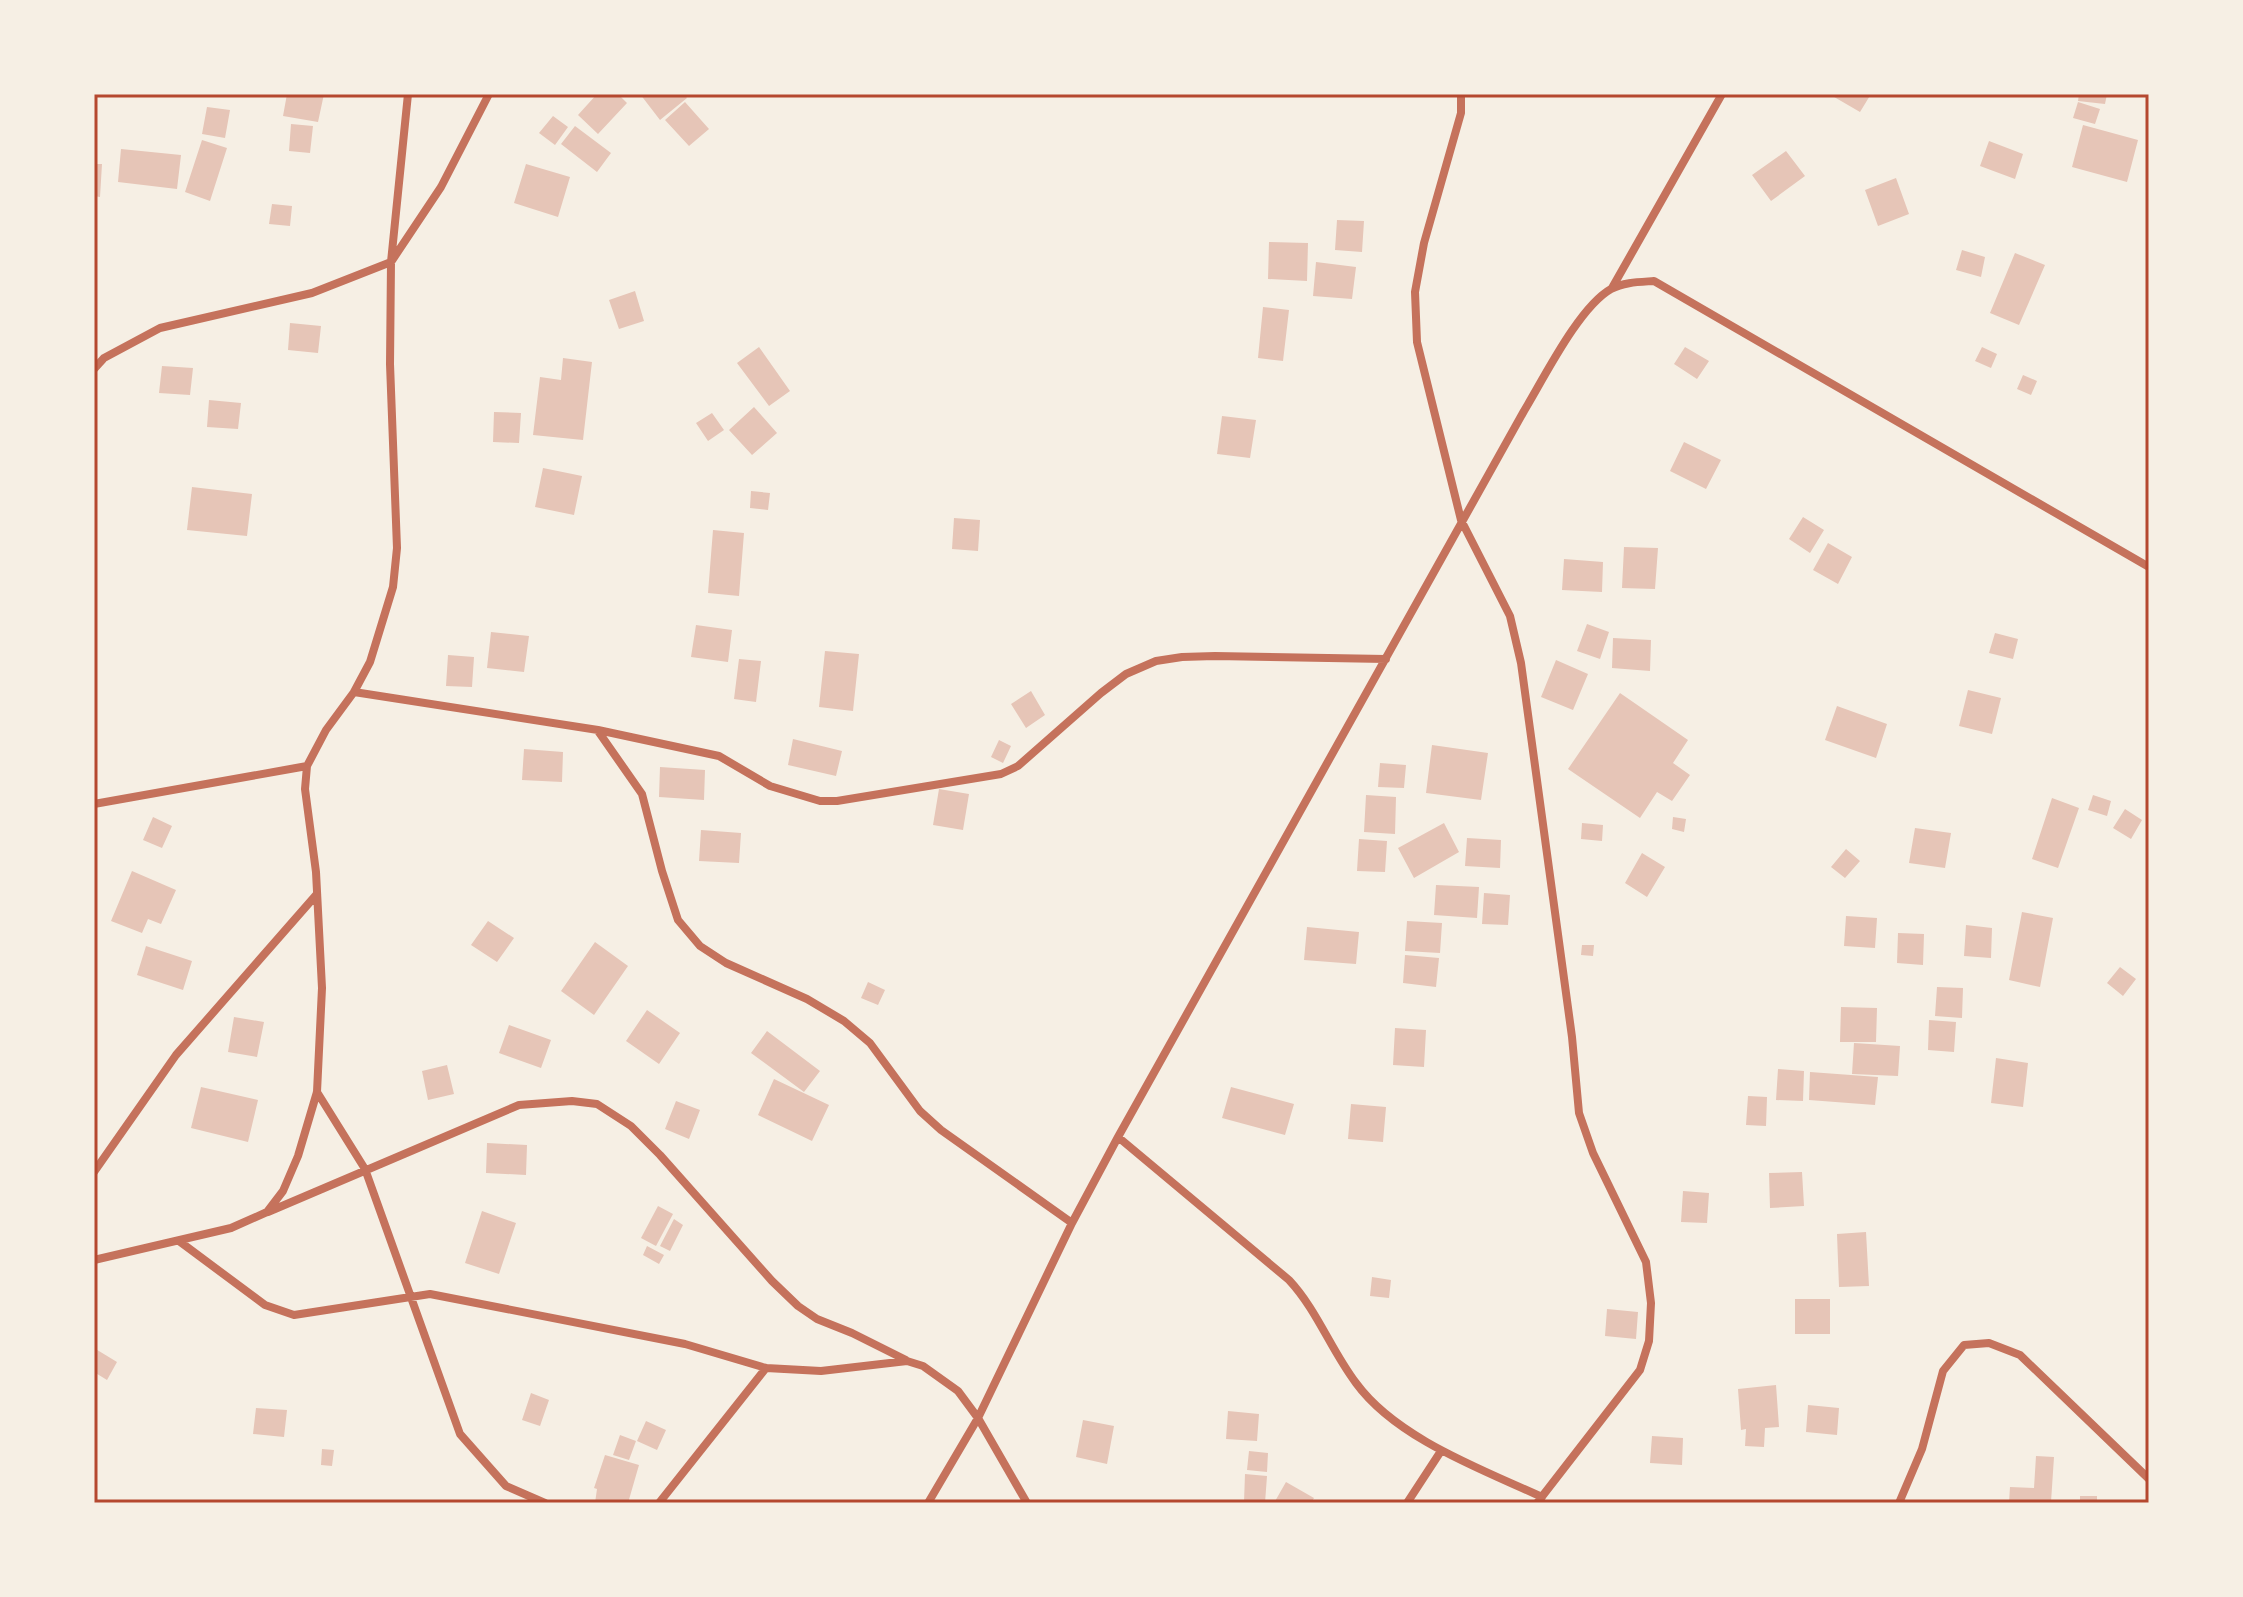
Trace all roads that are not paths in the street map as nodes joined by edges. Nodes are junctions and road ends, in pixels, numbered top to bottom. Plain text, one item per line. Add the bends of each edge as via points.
1 (408, 94) edge
2 (489, 94) edge
3 (1461, 94) edge
4 (1722, 94) edge
5 (391, 262) junction
6 (1612, 288) junction
7 (94, 369) edge
8 (1461, 520) junction
9 (2149, 567) edge
10 (1386, 659) junction
11 (354, 692) junction
12 (598, 730) junction
13 (307, 766) junction
14 (94, 804) edge
15 (317, 894) junction
16 (317, 1092) junction
17 (1118, 1137) junction
18 (365, 1169) junction
19 (94, 1172) edge
20 (267, 1212) junction
21 (1072, 1223) junction
22 (179, 1241) junction
23 (94, 1260) edge
24 (411, 1297) junction
25 (907, 1361) junction
26 (766, 1368) junction
27 (978, 1418) junction
28 (1441, 1451) junction
29 (2149, 1479) edge
30 (1539, 1500) edge
31 (545, 1503) edge
32 (659, 1503) edge
33 (928, 1503) edge
34 (1027, 1503) edge
35 (1407, 1503) edge
36 (1899, 1503) edge

1 - 5 street
2 - 5 street via 441,187
3 - 8 street via 1461,113 1415,292 1417,342
4 - 6 street
5 - 7 street via 312,293 160,328 104,358
5 - 11 street via 397,548 382,629
6 - 8 street via 1591,305
6 - 9 street via 1654,281 1676,292
8 - 10 street
8 - 30 street via 1510,616 1521,663 1579,1113 1646,1262 1651,1303 1649,1341 1640,1370
10 - 12 street via 1215,656 1156,661 1126,674 1018,766 1001,774 837,801 770,786 719,756
10 - 17 street
11 - 12 street
11 - 13 street
12 - 21 street via 642,794 678,920 700,946 844,1021 870,1043 920,1111 941,1130
13 - 14 street
13 - 15 street
15 - 16 street via 322,988
15 - 19 street via 176,1055
16 - 18 street
16 - 20 street via 293,1168
17 - 21 street
17 - 28 street via 1289,1280 1372,1403
18 - 20 street
18 - 24 street
18 - 25 street via 519,1105 597,1104 631,1126 660,1155 798,1306
20 - 22 street
21 - 27 street
22 - 23 street
22 - 24 street via 265,1305 294,1315
24 - 26 street via 430,1294 685,1344
24 - 31 street via 460,1434 506,1486
25 - 26 street via 821,1371
25 - 27 street via 958,1391
26 - 32 street
27 - 33 street
27 - 34 street
28 - 30 street
28 - 35 street
29 - 36 street via 2020,1355 1989,1343 1964,1345 1943,1371 1922,1449

